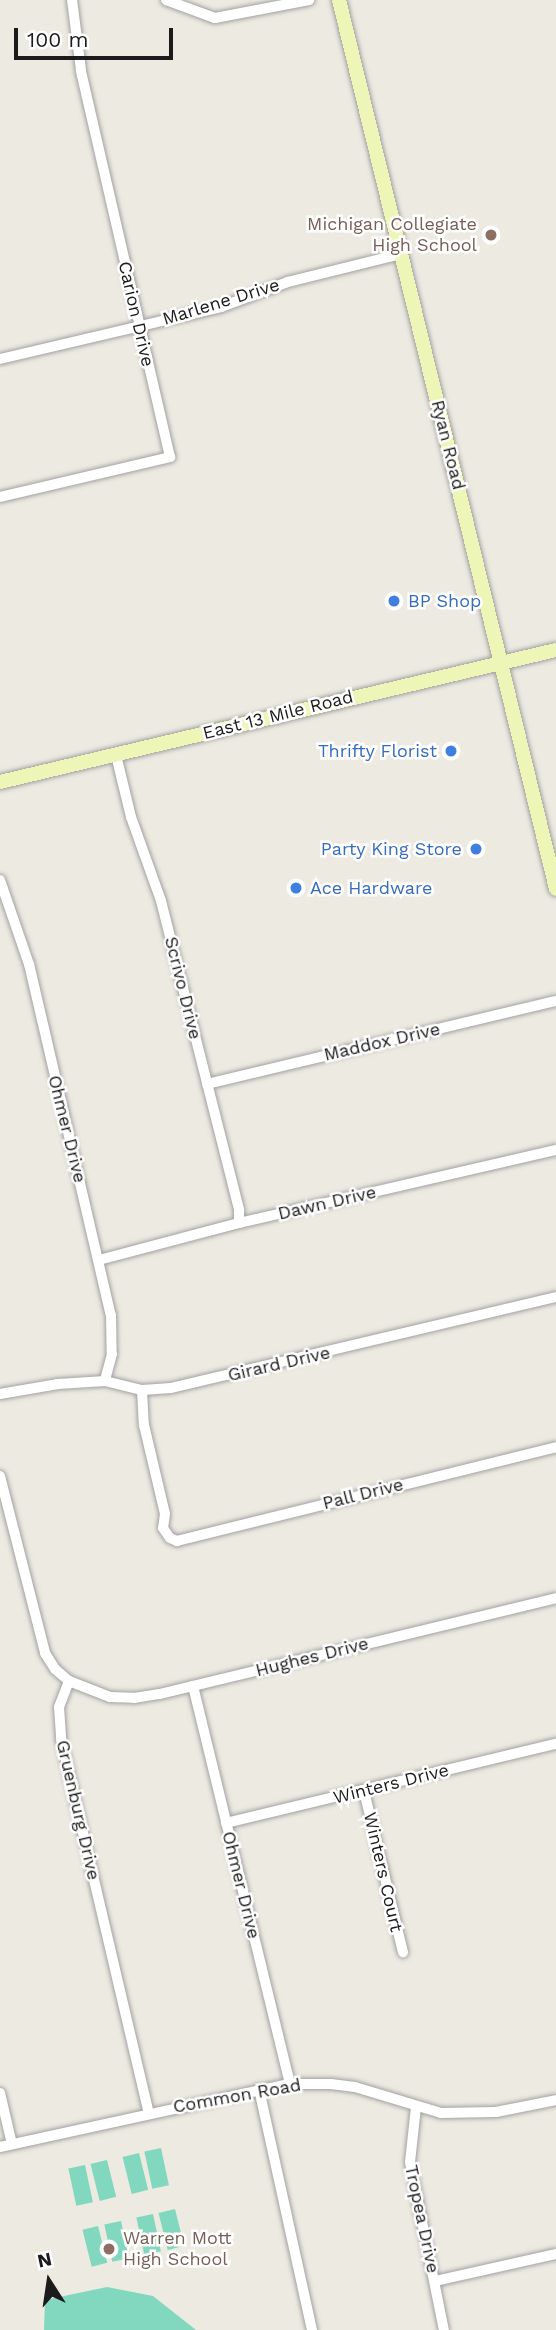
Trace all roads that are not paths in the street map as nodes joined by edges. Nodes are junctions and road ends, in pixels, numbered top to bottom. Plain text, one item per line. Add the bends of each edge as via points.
1 (72, 0) edge
2 (166, 0) edge
3 (309, 0) edge
4 (339, 0) edge
5 (401, 254) junction
6 (139, 326) junction
7 (0, 359) edge
8 (0, 496) edge
9 (556, 650) edge
10 (501, 663) junction
11 (116, 755) junction
12 (0, 782) edge
13 (0, 880) edge
14 (556, 889) edge
15 (556, 1001) edge
16 (207, 1084) junction
17 (556, 1150) edge
18 (239, 1223) junction
19 (99, 1260) junction
20 (556, 1297) edge
21 (105, 1381) junction
22 (142, 1390) junction
23 (0, 1394) edge
24 (556, 1447) edge
25 (0, 1476) edge
26 (556, 1598) edge
27 (69, 1681) junction
28 (192, 1686) junction
29 (556, 1744) edge
30 (364, 1791) junction
31 (226, 1824) junction
32 (403, 1952) dead end
33 (290, 2084) junction
34 (259, 2089) junction
35 (0, 2093) edge
36 (556, 2100) edge
37 (416, 2107) junction
38 (149, 2113) junction
39 (12, 2144) junction
40 (0, 2147) edge
41 (556, 2254) edge
42 (435, 2281) junction
43 (312, 2330) edge
44 (444, 2330) edge

1 - 6 street, Carion Drive via 80,70
2 - 3 street via 215,18
4 - 5 main road, Ryan Road
5 - 6 street, Marlene Drive
5 - 10 main road, Ryan Road
6 - 7 street, Marlene Drive
6 - 8 street, Carion Drive via 170,457
9 - 10 main road, East 13 Mile Road
10 - 11 main road, East 13 Mile Road
10 - 14 main road, Ryan Road
11 - 12 main road, East 13 Mile Road
11 - 16 street, Scrivo Drive via 134,826 161,901
13 - 19 street, Ohmer Drive via 29,964
15 - 16 street, Maddox Drive
16 - 18 street, Scrivo Drive
17 - 18 street, Dawn Drive
18 - 19 street, Dawn Drive
19 - 21 street, Ohmer Drive via 113,1330
20 - 22 street, Girard Drive via 286,1363
21 - 22 street, Girard Drive
21 - 23 street, Girard Drive
22 - 24 street, Pall Drive via 144,1425 165,1514 163,1528 177,1541
25 - 27 street via 39,1638 55,1669
26 - 28 street, Hughes Drive
27 - 28 street, Hughes Drive via 110,1697 134,1698
27 - 38 street, Gruenburg Drive via 60,1707 61,1739
28 - 31 street, Ohmer Drive
29 - 30 street, Winters Drive
30 - 31 street, Winters Drive
30 - 32 street, Winters Court
31 - 33 street, Ohmer Drive
33 - 34 street, Common Road
33 - 37 street, Common Road via 355,2087
34 - 38 street, Common Road
34 - 43 street
35 - 39 street
36 - 37 street, Common Road via 464,2115
37 - 42 street, Tropea Drive via 410,2162
38 - 39 street, Common Road
39 - 40 street, Common Road
41 - 42 street
42 - 44 street, Tropea Drive

